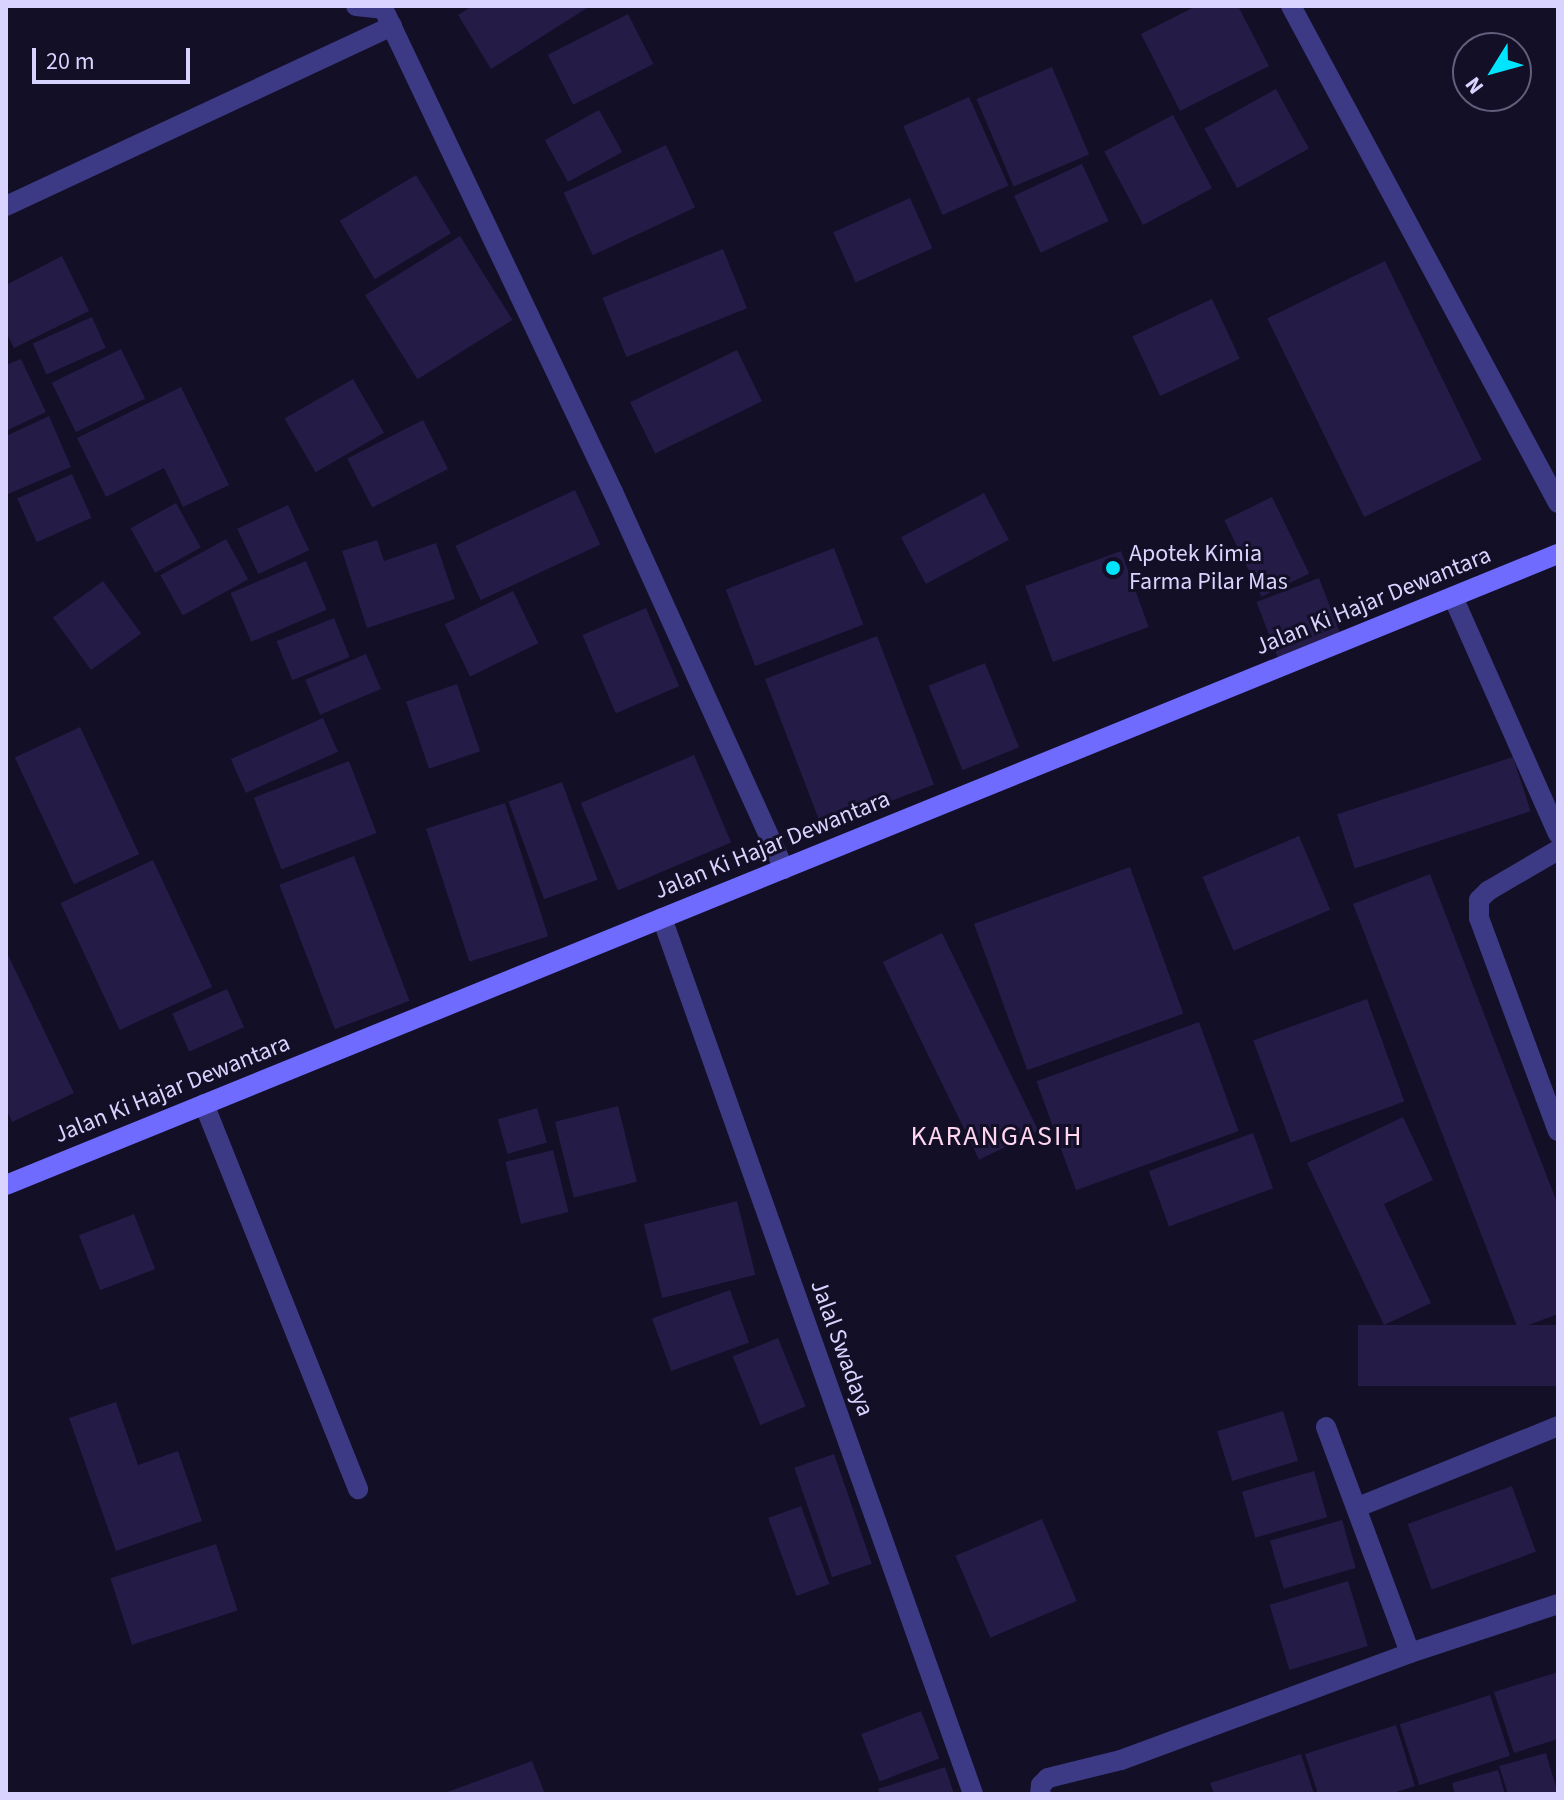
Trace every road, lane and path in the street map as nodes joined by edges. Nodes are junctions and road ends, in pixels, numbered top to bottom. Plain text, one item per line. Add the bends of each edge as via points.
1 (356, 6) edge
2 (1291, 6) edge
3 (386, 14) edge
4 (6, 206) edge
5 (1558, 503) edge
6 (1558, 554) edge
7 (1453, 597) junction
8 (1558, 834) edge
9 (1558, 850) edge
10 (784, 869) junction
11 (662, 918) junction
12 (204, 1104) junction
13 (1558, 1131) edge
14 (6, 1185) edge
15 (1558, 1426) edge
16 (1326, 1427) dead end
17 (358, 1489) dead end
18 (1358, 1507) junction
19 (1558, 1604) edge
20 (1410, 1653) junction
21 (973, 1794) edge
22 (1040, 1794) edge

1 - 3 street
2 - 5 street
3 - 4 street
3 - 10 street via 613,492
6 - 7 main road, Jalan Ki Hajar Dewantara
7 - 8 street
7 - 10 main road, Jalan Ki Hajar Dewantara
9 - 13 street via 1479,900 1479,918
10 - 11 main road, Jalan Ki Hajar Dewantara
11 - 12 main road, Jalan Ki Hajar Dewantara
11 - 21 street, Jalal Swadaya
12 - 14 main road, Jalan Ki Hajar Dewantara
12 - 17 street
15 - 18 street
16 - 18 street
18 - 20 street
19 - 20 street
20 - 22 street via 1121,1760 1048,1778

